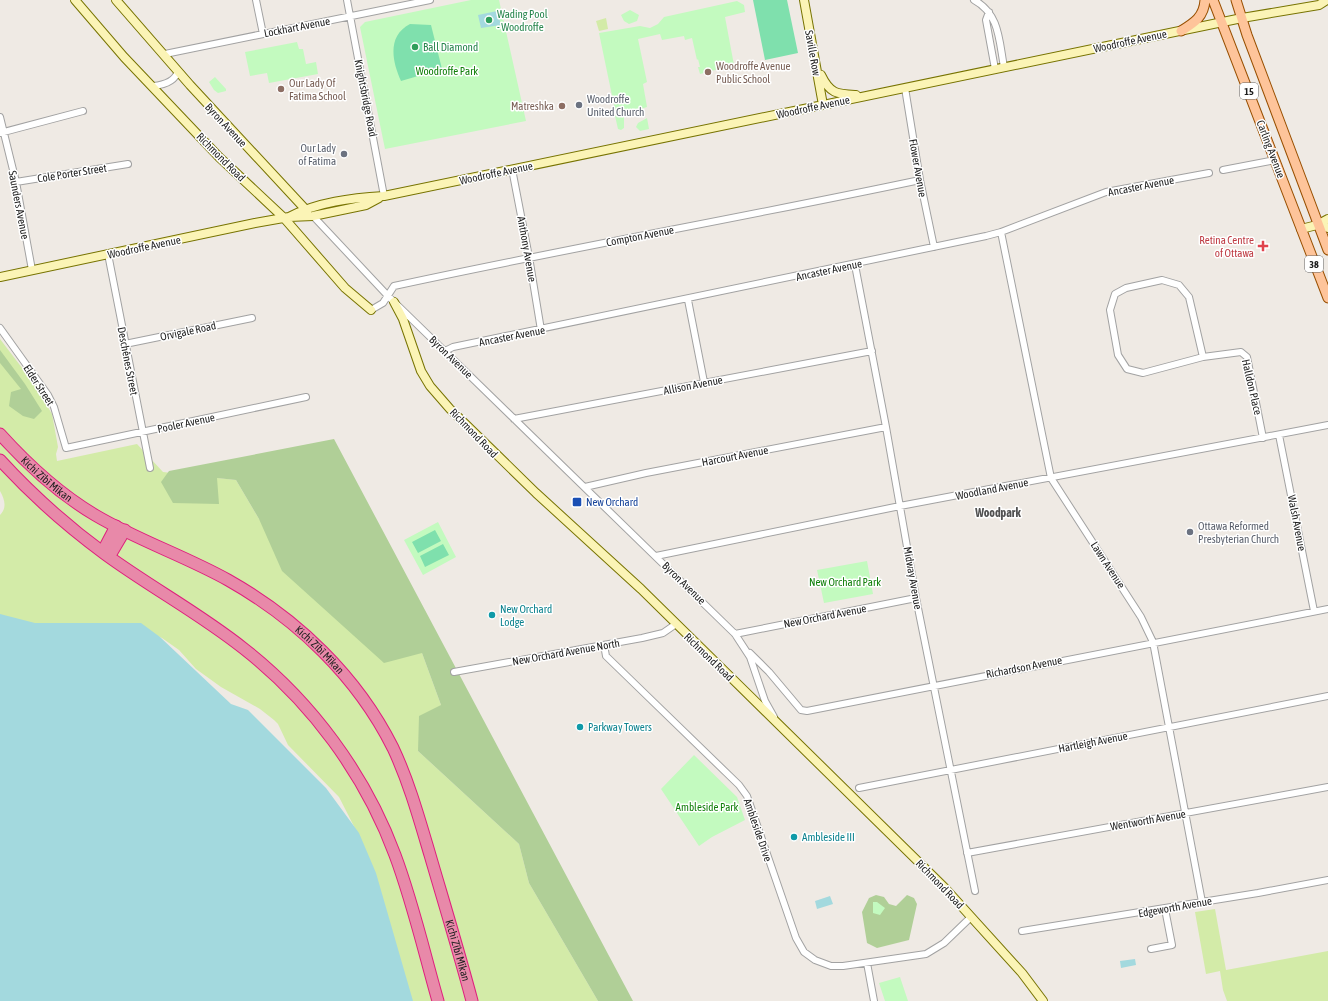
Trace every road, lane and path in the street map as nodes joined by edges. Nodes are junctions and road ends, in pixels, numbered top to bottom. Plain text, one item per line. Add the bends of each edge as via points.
1 (75, 0) edge
2 (116, 0) edge
3 (256, 0) edge
4 (347, 0) edge
5 (430, 0) edge
6 (804, 0) edge
7 (974, 0) edge
8 (1204, 0) edge
9 (1214, 0) edge
10 (1236, 0) edge
11 (1328, 0) edge
12 (1319, 5) junction
13 (1328, 7) edge
14 (989, 12) junction
15 (350, 17) junction
16 (1242, 18) junction
17 (1222, 22) junction
18 (1181, 31) junction
19 (263, 34) junction
20 (165, 54) junction
21 (816, 65) junction
22 (1004, 67) junction
23 (995, 69) junction
24 (178, 71) junction
25 (153, 86) junction
26 (905, 88) junction
27 (865, 96) junction
28 (823, 105) junction
29 (83, 111) dead end
30 (0, 117) edge
31 (2, 133) edge
32 (1275, 160) junction
33 (128, 164) dead end
34 (512, 169) junction
35 (1223, 170) dead end
36 (1209, 173) dead end
37 (920, 180) junction
38 (16, 182) junction
39 (384, 196) junction
40 (308, 214) junction
41 (287, 217) junction
42 (1328, 219) edge
43 (1317, 225) junction
44 (1328, 228) edge
45 (1301, 229) junction
46 (1001, 232) junction
47 (934, 247) junction
48 (1328, 250) edge
49 (108, 254) junction
50 (530, 257) junction
51 (855, 265) junction
52 (32, 270) junction
53 (0, 276) edge
54 (388, 296) junction
55 (1328, 298) edge
56 (688, 300) junction
57 (394, 302) junction
58 (371, 310) joint
59 (252, 318) dead end
60 (0, 328) edge
61 (541, 330) junction
62 (125, 344) junction
63 (872, 351) junction
64 (445, 352) junction
65 (1203, 357) junction
66 (704, 382) junction
67 (306, 397) dead end
68 (514, 419) junction
69 (1328, 425) edge
70 (886, 427) junction
71 (142, 432) junction
72 (0, 434) edge
73 (1279, 435) junction
74 (1263, 438) junction
75 (66, 448) joint
76 (0, 460) edge
77 (150, 468) dead end
78 (1051, 478) junction
79 (585, 487) junction
80 (900, 506) junction
81 (121, 528) junction
82 (106, 554) junction
83 (656, 556) junction
84 (916, 598) junction
85 (1328, 609) edge
86 (1314, 611) junction
87 (676, 624) junction
88 (735, 634) junction
89 (1153, 642) junction
90 (604, 645) junction
91 (746, 649) junction
92 (454, 672) dead end
93 (934, 684) junction
94 (1328, 696) edge
95 (775, 718) junction
96 (1170, 727) junction
97 (951, 770) junction
98 (1328, 787) edge
99 (859, 788) dead end
100 (1187, 813) junction
101 (967, 853) junction
102 (1328, 880) edge
103 (975, 891) dead end
104 (1202, 902) junction
105 (1165, 909) junction
106 (971, 917) junction
107 (1022, 931) dead end
108 (1151, 949) dead end
109 (867, 963) junction
110 (438, 1001) edge
111 (472, 1001) edge
112 (874, 1001) edge
113 (1043, 1001) edge

1 - 25 main road, Richmond Road
2 - 20 main road, Byron Avenue
3 - 19 street
4 - 15 street, Knightsbridge Road
5 - 15 street, Lockhart Avenue
6 - 21 main road, Saville Row
7 - 14 street
8 - 18 main road via 1199,17
9 - 17 main road, Carling Avenue
10 - 16 main road, Carling Avenue
11 - 12 main road
12 - 13 main road
12 - 16 main road, Woodroffe Avenue
14 - 22 street via 996,24
14 - 23 street via 986,20
15 - 19 street, Lockhart Avenue
15 - 39 street, Knightsbridge Road
16 - 17 main road, Woodroffe Avenue
16 - 43 main road, Carling Avenue / 15
17 - 18 main road, Woodroffe Avenue
17 - 32 main road, Carling Avenue / 15
18 - 22 main road, Woodroffe Avenue
19 - 20 street, Lockhart Avenue
20 - 24 main road, Byron Avenue
21 - 27 main road via 826,86 833,92
21 - 28 main road, Saville Row
22 - 23 main road, Woodroffe Avenue
23 - 26 main road, Woodroffe Avenue
24 - 25 street via 172,80
24 - 40 main road, Byron Avenue
25 - 41 main road, Richmond Road via 231,169
26 - 27 main road, Woodroffe Avenue
26 - 37 street, Flower Avenue
27 - 28 main road, Woodroffe Avenue
28 - 34 main road, Woodroffe Avenue
29 - 31 street
30 - 31 street, Saunders Avenue
31 - 38 street, Saunders Avenue
32 - 35 street
32 - 45 main road, Carling Avenue / 15
33 - 38 street, Cole Porter Street
34 - 39 main road, Woodroffe Avenue
34 - 50 street, Anthony Avenue
36 - 46 street, Ancaster Avenue via 1106,192
37 - 47 street, Flower Avenue
37 - 50 street, Compton Avenue
38 - 52 street, Saunders Avenue
39 - 40 main road, Woodroffe Avenue via 365,198
40 - 41 main road, Woodroffe Avenue
40 - 54 street, Byron Avenue
41 - 49 main road, Woodroffe Avenue
41 - 58 main road, Richmond Road via 345,288
42 - 43 main road
43 - 44 main road
43 - 45 main road
43 - 48 main road, Carling Avenue / 38
45 - 55 main road, Carling Avenue / 38
46 - 47 street, Ancaster Avenue
46 - 78 street, Lawn Avenue
47 - 51 street, Ancaster Avenue
49 - 52 main road, Woodroffe Avenue
49 - 62 street, Deschênes Street
50 - 54 street, Compton Avenue via 394,286
50 - 61 street, Anthony Avenue
51 - 56 street, Ancaster Avenue
51 - 63 street, Midway Avenue
52 - 53 main road, Woodroffe Avenue
54 - 57 street, Byron Avenue
54 - 58 street, Compton Avenue via 383,303
56 - 61 street, Ancaster Avenue
56 - 66 street
57 - 64 street, Byron Avenue
57 - 87 main road, Richmond Road via 403,319 421,372 430,386 486,447
59 - 62 street, Orvigale Road
60 - 75 street, Elder Street via 48,395
61 - 64 street, Ancaster Avenue via 451,348
62 - 71 street, Deschênes Street
63 - 66 street, Allison Avenue
63 - 70 street, Midway Avenue
64 - 68 street, Byron Avenue
65 - 65 street, Halldon Place via 1189,297 1179,285 1162,280 1126,288 1115,294 1110,310 1118,355 1126,369 1143,373
65 - 74 street, Halldon Place via 1241,352 1247,358
66 - 68 street, Allison Avenue
67 - 71 street, Pooler Avenue
68 - 79 street, Byron Avenue
69 - 73 street, Woodland Avenue
70 - 79 street, Harcourt Avenue
70 - 80 street, Midway Avenue
71 - 75 street, Pooler Avenue
71 - 77 street, Deschênes Street
72 - 81 highway, Kichi Zībī Mīkan via 30,466 63,494 96,516
73 - 74 street, Woodland Avenue
73 - 86 street, Walsh Avenue
74 - 78 street, Woodland Avenue
76 - 82 highway, Kichi Zībī Mīkan via 29,490
78 - 80 street, Woodland Avenue
78 - 89 street, Lawn Avenue via 1141,616
79 - 83 street, Byron Avenue
80 - 83 street, Woodland Avenue
80 - 84 street, Midway Avenue
81 - 82 highway via 105,547
81 - 111 highway, Kichi Zībī Mīkan via 210,570 262,601 294,624 318,646 358,693 386,736 409,786
82 - 110 highway, Kichi Zībī Mīkan via 242,647 285,685 323,729 351,767 384,828 403,879
83 - 88 street, Byron Avenue
84 - 88 street, New Orchard Avenue
84 - 93 street, Midway Avenue
85 - 86 street, Richardson Avenue
86 - 89 street, Richardson Avenue
87 - 90 street, New Orchard Avenue North via 663,633
87 - 95 main road, Richmond Road
88 - 91 street, Byron Avenue
89 - 93 street, Richardson Avenue
89 - 96 street, Lawn Avenue
90 - 92 street, New Orchard Avenue North
90 - 109 street, Ambleside Drive via 606,656 743,790 796,938 804,952 815,960 831,966
91 - 93 street, Richardson Avenue via 801,710 807,711
91 - 95 street, Byron Avenue via 765,701
93 - 97 street, Midway Avenue
94 - 96 street, Hartleigh Avenue
95 - 106 main road, Richmond Road
96 - 97 street, Hartleigh Avenue
96 - 100 street, Lawn Avenue
97 - 99 street, Hartleigh Avenue
97 - 101 street, Midway Avenue
98 - 100 street, Wentworth Avenue
100 - 101 street, Wentworth Avenue
100 - 104 street, Lawn Avenue
101 - 103 street, Midway Avenue
102 - 104 street, Edgeworth Avenue
104 - 105 street, Edgeworth Avenue
105 - 107 street, Edgeworth Avenue
105 - 108 street via 1172,945
106 - 109 street, Ambleside Drive via 944,942 926,954
106 - 113 main road, Richmond Road via 1022,973
109 - 112 street

